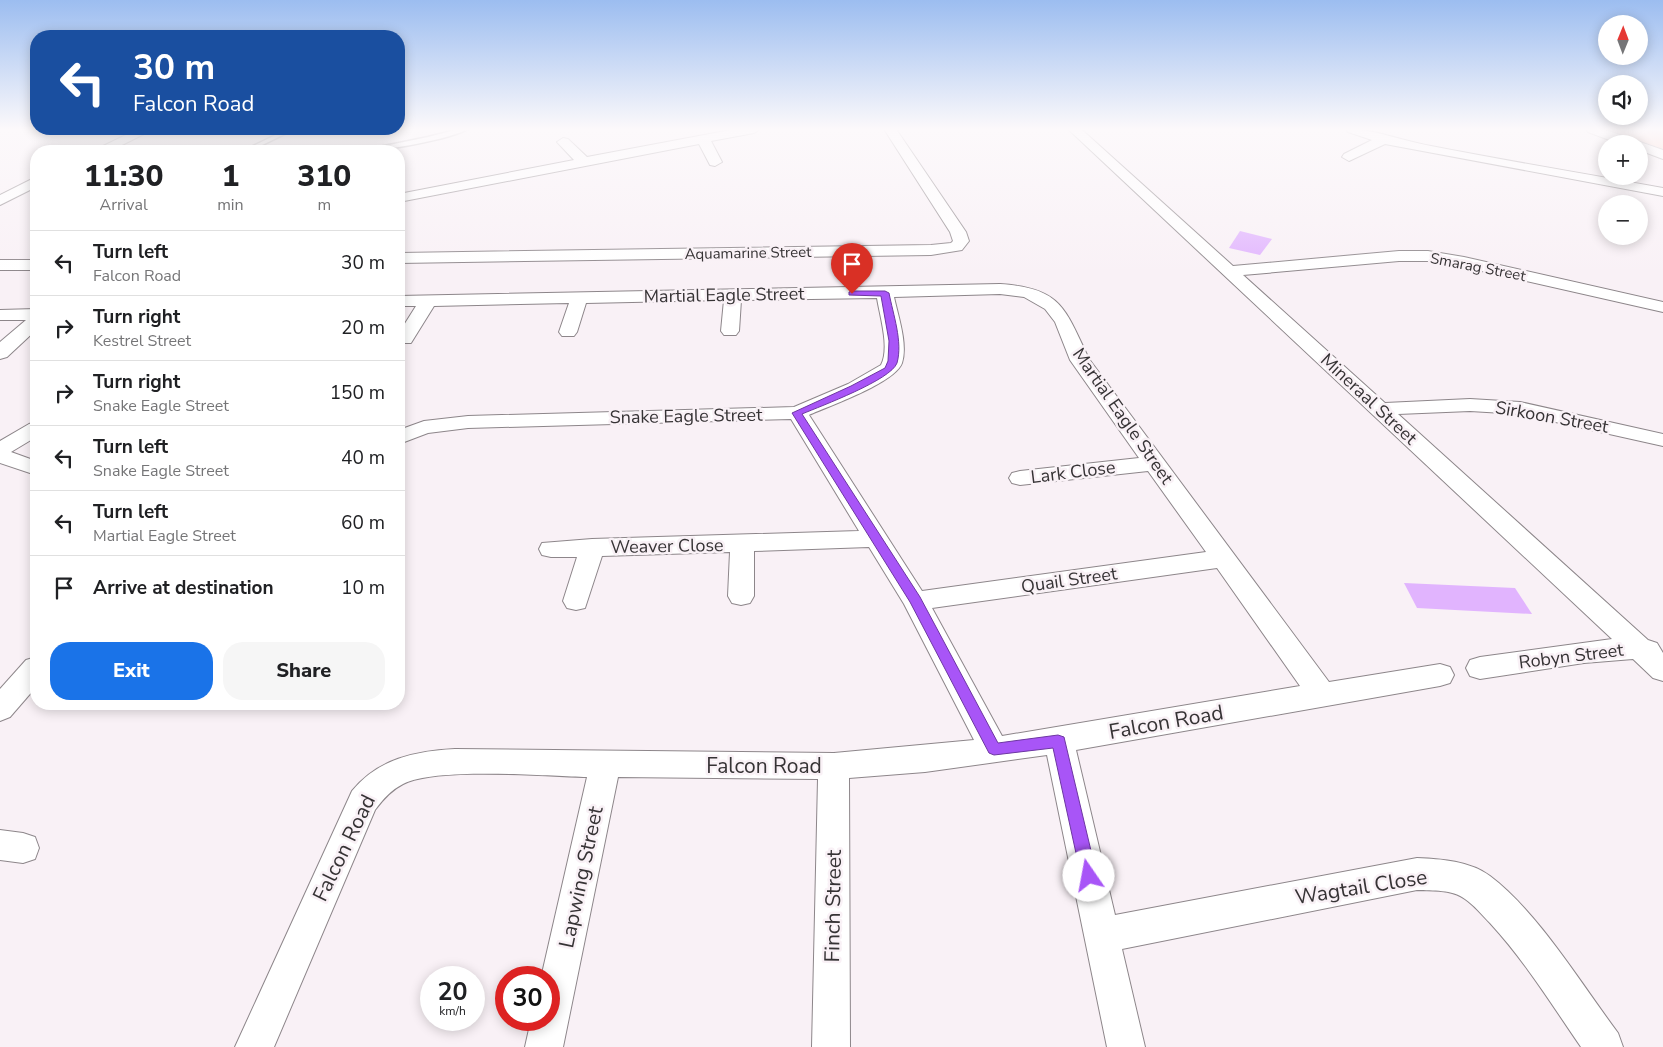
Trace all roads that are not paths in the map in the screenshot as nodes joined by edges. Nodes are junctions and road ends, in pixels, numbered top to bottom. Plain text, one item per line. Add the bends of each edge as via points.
1 (502, 178) edge
2 (922, 178) edge
3 (1127, 178) edge
4 (1587, 178) edge
5 (30, 185) edge
6 (1663, 192) edge
7 (405, 197) edge
8 (0, 201) edge
9 (405, 258) edge
10 (0, 265) edge
11 (30, 265) edge
12 (1230, 272) junction
13 (885, 293) junction
14 (733, 295) junction
15 (579, 298) junction
16 (405, 301) edge
17 (428, 301) junction
18 (1663, 307) edge
19 (0, 315) edge
20 (30, 317) edge
21 (30, 322) edge
22 (730, 331) dead end
23 (568, 332) dead end
24 (405, 337) edge
25 (0, 353) edge
26 (1379, 409) junction
27 (796, 413) junction
28 (30, 432) edge
29 (405, 435) edge
30 (1663, 440) edge
31 (0, 450) edge
32 (0, 456) edge
33 (1155, 463) junction
34 (30, 466) edge
35 (1020, 478) dead end
36 (877, 539) junction
37 (742, 545) junction
38 (592, 547) junction
39 (551, 549) dead end
40 (1222, 559) junction
41 (741, 596) dead end
42 (915, 600) junction
43 (576, 602) dead end
44 (1651, 651) edge
45 (1480, 668) dead end
46 (1663, 670) edge
47 (30, 675) edge
48 (1440, 675) dead end
49 (1321, 693) junction
50 (0, 709) edge
51 (1058, 741) junction
52 (994, 749) junction
53 (605, 765) junction
54 (834, 766) junction
55 (1102, 934) junction
56 (254, 1047) edge
57 (544, 1047) edge
58 (831, 1047) edge
59 (1126, 1047) edge
60 (1604, 1047) edge

1 - 7 street
2 - 9 street, Aquamarine Street via 958,232 961,241 956,247
3 - 12 street, Mineraal Street
4 - 6 street
5 - 8 street
10 - 11 street
12 - 18 street, Smarag Street via 1428,256
12 - 26 street, Mineraal Street
13 - 14 street, Martial Eagle Street
13 - 27 street, Snake Eagle Street via 893,341 893,361 889,369 855,388
13 - 33 street, Martial Eagle Street via 1009,290 1043,297 1055,308 1080,360
14 - 15 street, Martial Eagle Street
14 - 22 street
15 - 17 street, Martial Eagle Street
15 - 23 street
16 - 17 street, Martial Eagle Street
17 - 24 street
19 - 20 street
21 - 25 street
26 - 30 street, Sirkoon Street via 1462,405 1520,408
26 - 44 street, Mineraal Street
27 - 29 street, Snake Eagle Street via 468,422 424,427
27 - 36 street
28 - 31 street
32 - 34 street
33 - 35 street, Lark Close
33 - 40 street, Martial Eagle Street
36 - 37 street, Weaver Close
36 - 42 street
37 - 38 street, Weaver Close
37 - 41 street, Weaver Close
38 - 39 street, Weaver Close
38 - 43 street, Weaver Close
40 - 42 street, Quail Street
40 - 49 street, Martial Eagle Street
42 - 52 street
44 - 45 street, Robyn Street via 1584,652
44 - 46 street, Mineraal Street
47 - 50 street
48 - 49 street, Falcon Road
49 - 51 street, Falcon Road
51 - 52 street, Falcon Road
51 - 55 street
52 - 54 street, Falcon Road via 897,762
53 - 54 street, Falcon Road
53 - 56 street, Falcon Road via 421,764 404,768 378,783 363,801 350,828
53 - 57 street, Lapwing Street
54 - 58 street, Finch Street
55 - 59 street
55 - 60 street, Wagtail Close via 1417,874 1444,875 1477,888 1507,916

